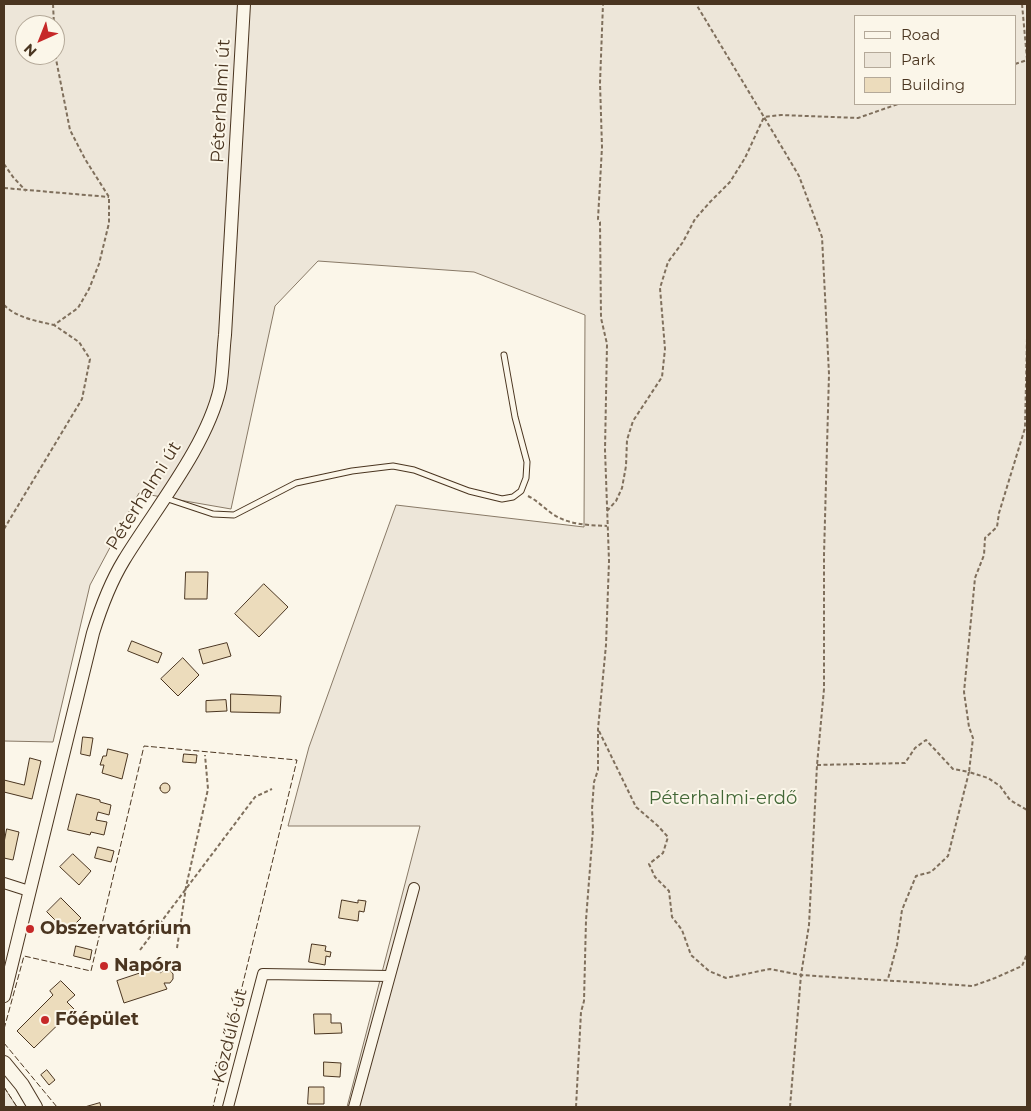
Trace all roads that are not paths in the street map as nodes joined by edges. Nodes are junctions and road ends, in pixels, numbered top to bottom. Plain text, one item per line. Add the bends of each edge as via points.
1 (244, 4) edge
2 (504, 355) dead end
3 (164, 498) junction
4 (4, 883) edge
5 (414, 888) dead end
6 (29, 891) junction
7 (389, 976) junction
8 (4, 996) edge
9 (4, 1063) edge
10 (35, 1107) edge
11 (228, 1107) edge
12 (354, 1107) edge

1 - 3 street, Péterhalmi út via 220,388 195,448
2 - 3 lane via 527,462 526,478 513,497 502,499 469,491 414,470 394,466 296,483 234,515 213,514
3 - 6 street, Péterhalmi út via 107,591 93,633
4 - 6 street
5 - 7 street
6 - 8 street, Péterhalmi út
7 - 11 street, Közdűlő út via 263,974
7 - 12 street
9 - 10 main road

